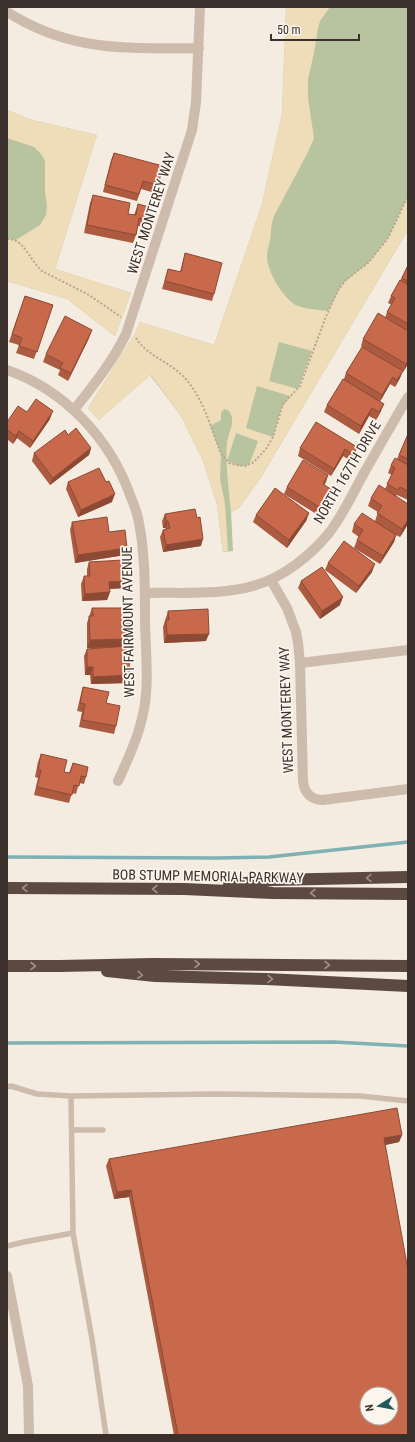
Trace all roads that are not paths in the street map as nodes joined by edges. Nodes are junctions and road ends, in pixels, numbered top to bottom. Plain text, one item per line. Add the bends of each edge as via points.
1 (200, 7) edge
2 (7, 12) edge
3 (199, 48) junction
4 (7, 370) edge
5 (408, 397) edge
6 (74, 410) junction
7 (271, 580) junction
8 (145, 593) junction
9 (408, 650) edge
10 (300, 663) junction
11 (118, 781) dead end
12 (408, 789) edge
13 (408, 877) edge
14 (7, 888) edge
15 (194, 889) junction
16 (408, 894) edge
17 (7, 966) edge
18 (60, 966) junction
19 (408, 966) edge
20 (408, 986) edge
21 (7, 1086) edge
22 (72, 1096) junction
23 (408, 1101) edge
24 (73, 1130) junction
25 (104, 1130) dead end
26 (73, 1233) junction
27 (7, 1246) edge
28 (7, 1276) edge
29 (29, 1435) edge
30 (106, 1435) edge

1 - 3 street, WEST MONTEREY WAY
2 - 3 street via 22,22 57,36 87,44
3 - 6 street, WEST MONTEREY WAY via 192,130 129,325 112,358
4 - 6 street, WEST FAIRMOUNT AVENUE via 45,388
5 - 7 street, NORTH 167TH DRIVE via 330,532 304,558
6 - 8 street, WEST FAIRMOUNT AVENUE via 100,438 123,476 138,517
7 - 8 street, NORTH 167TH DRIVE via 230,591
7 - 10 street, WEST MONTEREY WAY via 292,620
8 - 11 street, WEST FAIRMOUNT AVENUE via 144,712 137,739
9 - 10 street
10 - 12 street, WEST MONTEREY WAY via 303,781 309,796 323,800
13 -> 15 highway via 272,880
15 -> 14 highway, BOB STUMP MEMORIAL PARKWAY
16 -> 15 highway, BOB STUMP MEMORIAL PARKWAY via 273,893
17 -> 18 highway
18 -> 19 highway
18 -> 20 highway via 155,976
21 - 22 lane via 37,1094
22 - 23 lane via 360,1096
22 - 24 lane
24 - 25 lane
24 - 26 lane
26 - 27 lane
26 - 30 lane
28 - 29 street via 28,1386

